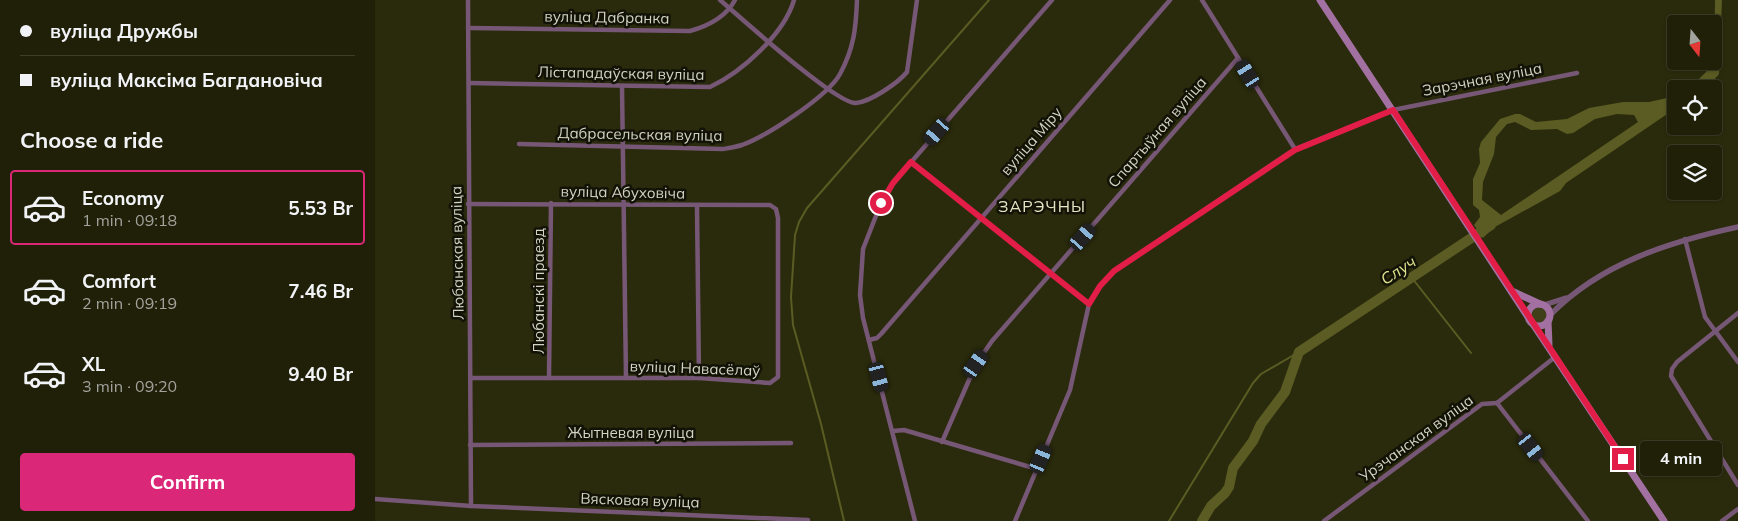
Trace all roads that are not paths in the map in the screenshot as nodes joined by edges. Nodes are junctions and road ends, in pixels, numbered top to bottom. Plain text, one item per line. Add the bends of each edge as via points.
1 (468, 0) edge
2 (720, 0) edge
3 (735, 0) edge
4 (794, 0) edge
5 (857, 0) edge
6 (917, 0) edge
7 (1052, 0) edge
8 (1171, 0) edge
9 (1202, 0) edge
10 (1320, 0) edge
11 (731, 9) junction
12 (468, 28) junction
13 (768, 40) junction
14 (1238, 58) junction
15 (1577, 73) dead end
16 (469, 83) junction
17 (622, 86) junction
18 (827, 89) junction
19 (1393, 110) junction
20 (519, 144) dead end
21 (622, 146) junction
22 (1295, 150) junction
23 (911, 162) junction
24 (551, 203) junction
25 (468, 204) junction
26 (623, 204) junction
27 (697, 206) junction
28 (776, 209) joint
29 (981, 218) junction
30 (1738, 227) edge
31 (1685, 239) junction
32 (1051, 274) junction
33 (1509, 288) junction
34 (1568, 297) junction
35 (1089, 304) junction
36 (1542, 304) junction
37 (1738, 313) edge
38 (1528, 317) junction
39 (1549, 318) junction
40 (1533, 324) junction
41 (1715, 330) junction
42 (869, 340) junction
43 (1550, 350) junction
44 (1555, 357) junction
45 (1738, 362) edge
46 (472, 378) junction
47 (549, 378) junction
48 (626, 378) junction
49 (699, 378) junction
50 (1497, 403) junction
51 (893, 431) junction
52 (942, 442) junction
53 (791, 443) dead end
54 (470, 445) junction
55 (1037, 469) junction
56 (1738, 485) edge
57 (375, 500) edge
58 (471, 506) junction
59 (1738, 509) edge
60 (1331, 519) edge
61 (808, 520) edge
62 (915, 521) edge
63 (1015, 521) edge
64 (1324, 521) edge
65 (1588, 521) edge
66 (1664, 521) edge
67 (1722, 521) edge

1 - 12 street, Любанская вуліца
2 - 11 street
3 - 11 street
4 - 13 street, Лістападаўская вуліца via 787,20
5 - 18 street, Дабрасельская вуліца via 852,48 839,75
6 - 18 street via 911,57 907,72 901,78 856,104
7 - 23 street
8 - 29 street, вуліца Міру
9 - 14 street
10 - 19 main road
11 - 12 street, вуліца Дабранка via 709,25 690,30
11 - 13 street
12 - 16 street, Любанская вуліца
13 - 17 street, Лістападаўская вуліца via 744,66 710,87
13 - 18 street
14 - 22 street
14 - 32 street, Спартыўная вуліца
15 - 19 street, Зарэчная вуліца
16 - 17 street, Лістападаўская вуліца
16 - 25 street, Любанская вуліца
17 - 21 street
18 - 21 street, Дабрасельская вуліца via 789,119 740,146
19 - 22 street, Зарэчная вуліца
19 - 33 main road
20 - 21 street, Дабрасельская вуліца
21 - 26 street
22 - 35 street, Зарэчная вуліца via 1114,271
23 - 29 street
23 - 42 street via 881,203 863,248 860,295
24 - 25 street, вуліца Абуховіча
24 - 26 street, вуліца Абуховіча
24 - 47 street, Любанскі праезд
25 - 46 street, Любанская вуліца
26 - 27 street, вуліца Абуховіча
26 - 48 street
27 - 28 street, вуліца Абуховіча via 770,205
27 - 49 street
28 - 49 street, вуліца Навасёлаў via 778,377 770,383
29 - 32 street
29 - 42 street, вуліца Міру via 877,338
30 - 31 street
31 - 34 street via 1636,256
31 - 41 street via 1702,309
32 - 35 street
32 - 52 street, Спартыўная вуліца via 976,364
33 - 36 main road via 1523,298
33 - 38 main road
34 - 36 street
34 - 39 street
35 - 55 street via 1070,390
36 - 38 main road via 1531,307
36 - 39 main road
37 - 41 street
38 - 40 main road
39 - 40 main road via 1541,326
39 - 43 main road
40 - 43 main road
41 - 45 street
41 - 56 street via 1677,362 1671,376
42 - 51 street
43 - 44 main road
44 - 50 street
44 - 66 main road
46 - 47 street, вуліца Навасёлаў
46 - 54 street, Любанская вуліца
47 - 48 street, вуліца Навасёлаў
48 - 49 street, вуліца Навасёлаў
50 - 60 street, Урэчанская вуліца via 1482,404
50 - 65 street, Урэчанская вуліца
51 - 52 street via 904,430
51 - 62 street
52 - 55 street
53 - 54 street, Жытневая вуліца
54 - 58 street, Любанская вуліца
55 - 63 street
57 - 58 street, Вясковая вуліца
58 - 61 street, Вясковая вуліца
59 - 67 street
60 - 64 street, Урэчанская вуліца

